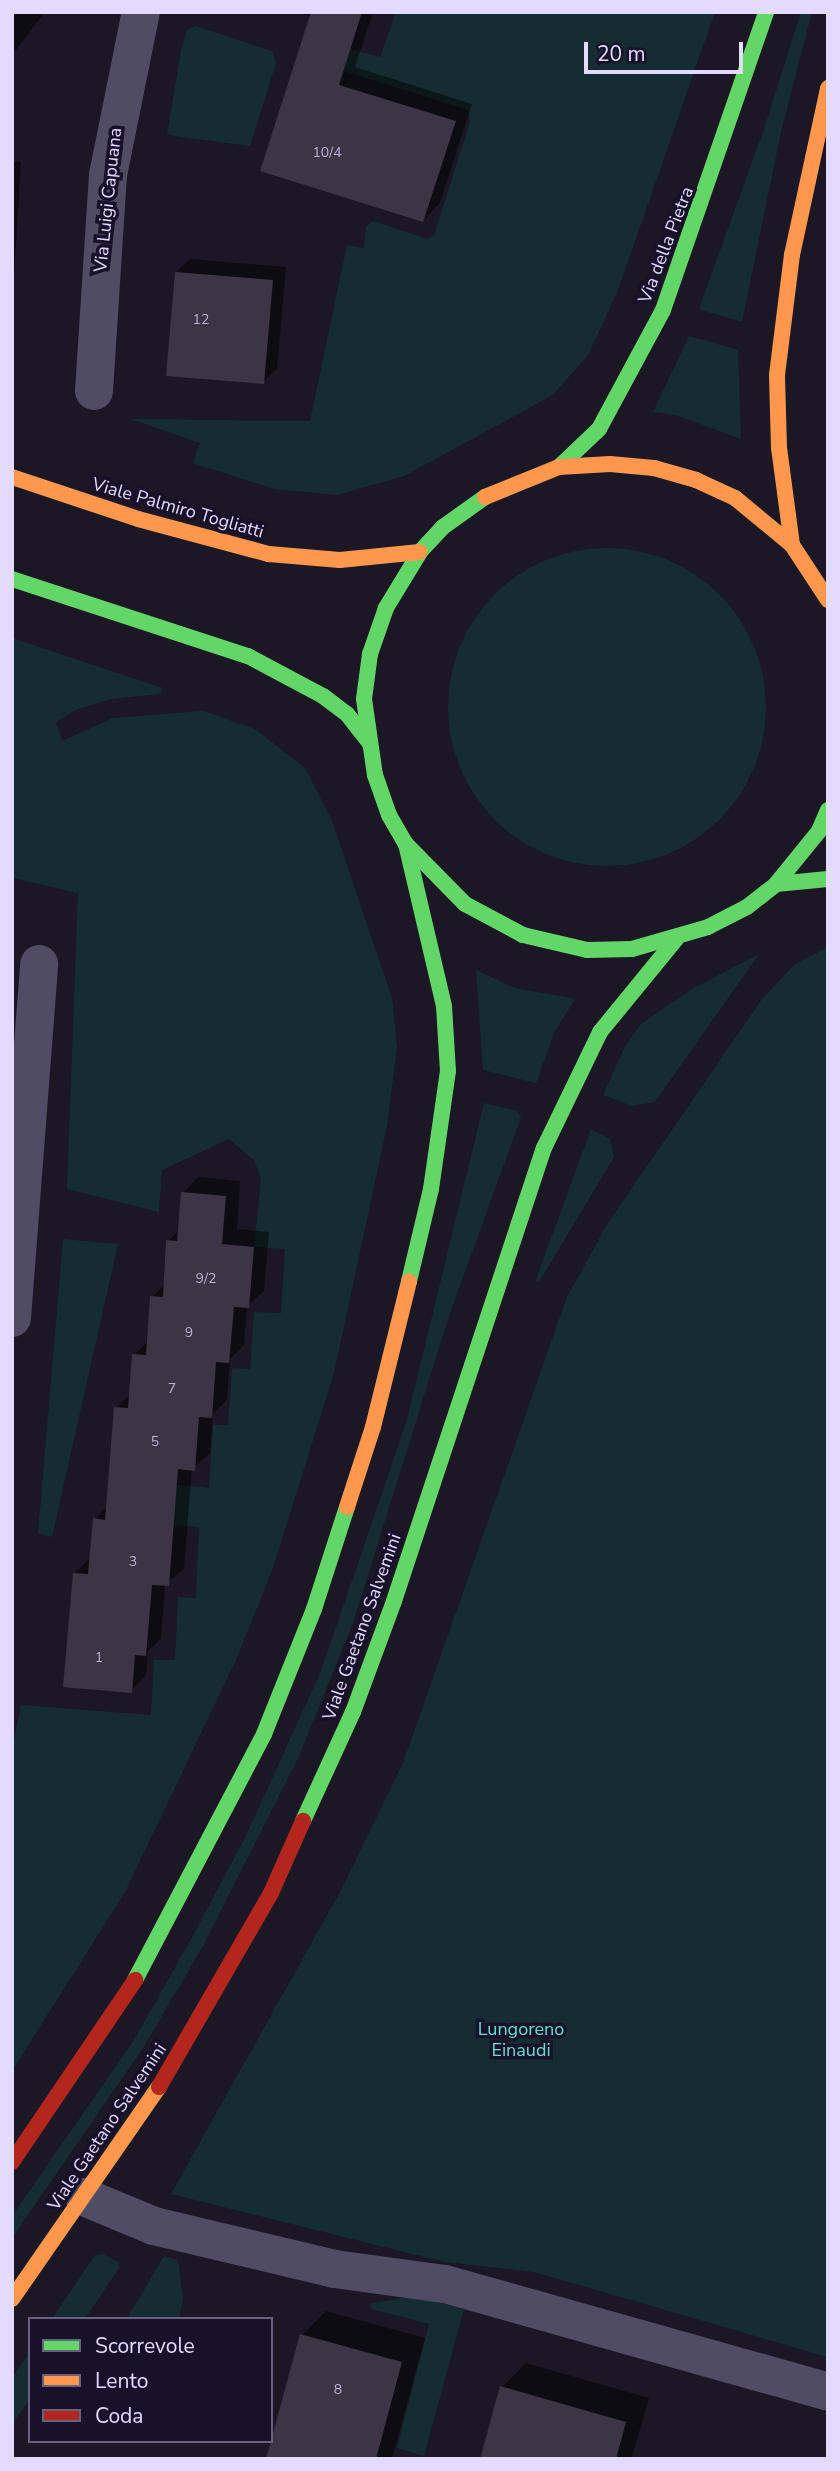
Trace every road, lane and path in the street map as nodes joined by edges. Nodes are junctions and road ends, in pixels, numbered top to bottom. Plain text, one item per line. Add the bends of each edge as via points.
1 (141, 12) edge
2 (766, 12) edge
3 (828, 88) edge
4 (94, 391) dead end
5 (559, 467) junction
6 (12, 477) edge
7 (792, 545) junction
8 (420, 552) junction
9 (12, 579) edge
10 (828, 600) edge
11 (369, 741) junction
12 (828, 810) edge
13 (406, 844) junction
14 (828, 879) edge
15 (776, 884) junction
16 (677, 939) junction
17 (39, 964) dead end
18 (12, 1318) edge
19 (12, 2162) edge
20 (85, 2197) junction
21 (12, 2299) edge
22 (828, 2392) edge

1 - 4 street, Via Luigi Capuana via 107,175
2 - 5 main road, Via della Pietra via 663,310 599,429
3 - 7 main road via 792,255 777,375 779,448
5 - 7 main road via 610,464 654,468 696,480 735,498
5 - 8 main road via 479,500 443,527
6 - 8 main road, Viale Palmiro Togliatti via 138,519 269,554 340,561
7 - 10 main road
8 - 11 main road via 386,608 370,654 364,699
9 - 11 main road via 248,656 323,696 347,714
11 - 13 main road via 389,815
12 - 15 main road via 819,831
13 - 16 main road via 465,904 523,935 587,950 632,949
13 - 19 main road via 444,1006 449,1071 431,1189 373,1426 314,1609 264,1734 142,1969 75,2075
14 - 15 main road
15 - 16 main road via 747,907
16 - 20 main road, Viale Gaetano Salvemini via 600,1032 544,1147 394,1601 305,1822 216,1995
17 - 18 street
20 - 21 main road, Viale Gaetano Salvemini
20 - 22 street via 154,2226 335,2269 445,2284

